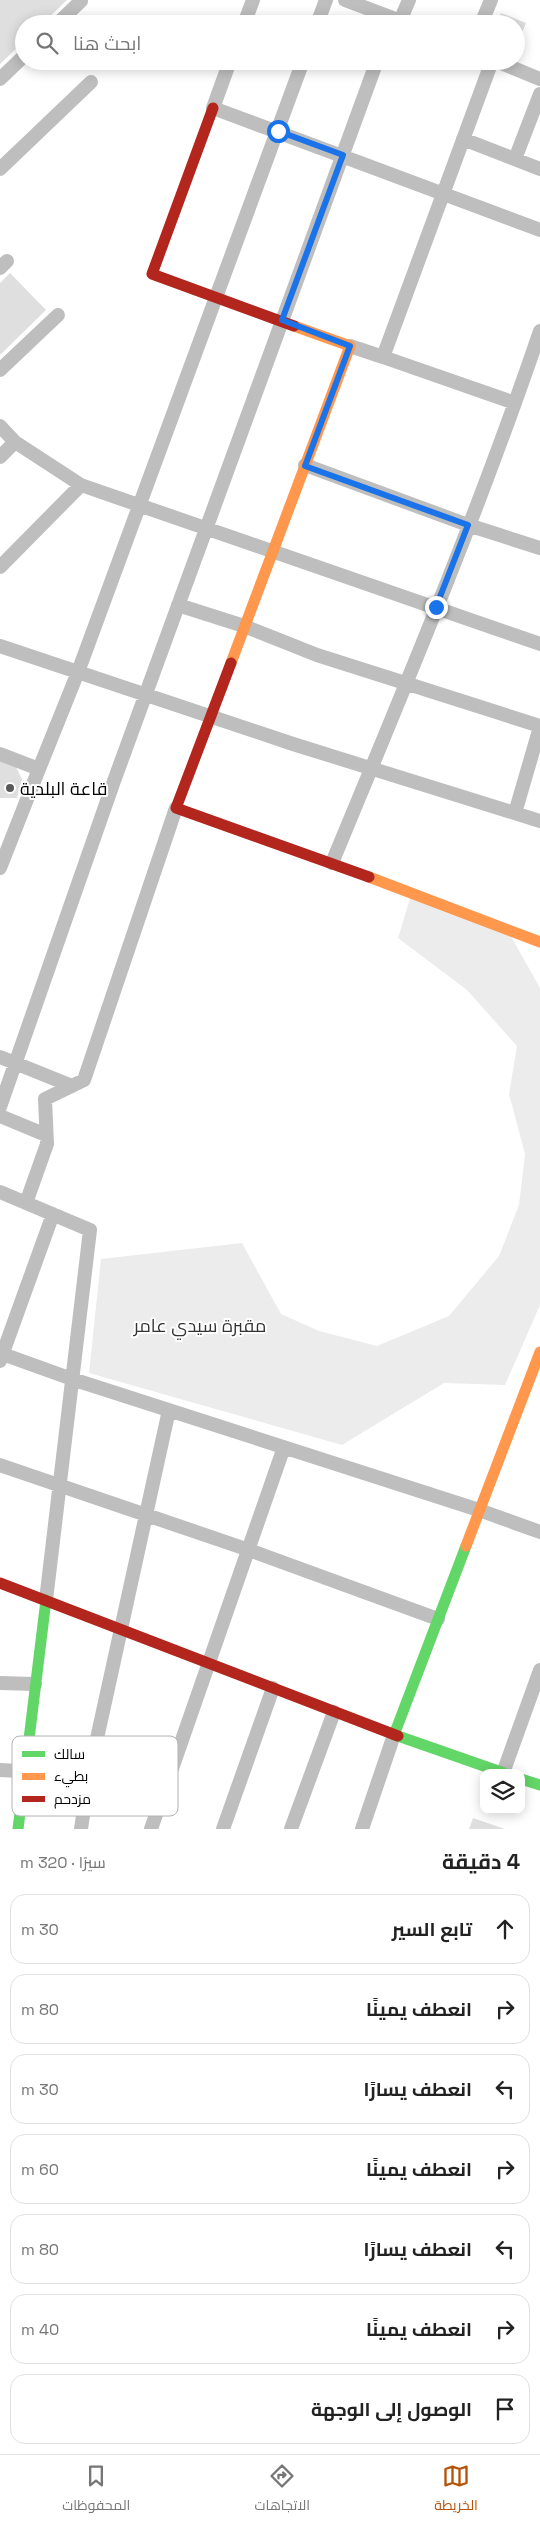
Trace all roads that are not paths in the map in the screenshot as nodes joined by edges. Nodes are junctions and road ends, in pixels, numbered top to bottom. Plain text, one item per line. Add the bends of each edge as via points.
1 (253, 0) edge
2 (326, 0) edge
3 (345, 0) edge
4 (409, 0) edge
5 (490, 0) edge
6 (81, 1) dead end
7 (66, 15) edge
8 (247, 15) edge
9 (320, 15) edge
10 (381, 15) edge
11 (402, 15) edge
12 (484, 15) edge
13 (15, 65) edge
14 (227, 70) edge
15 (300, 70) edge
16 (374, 70) edge
17 (489, 70) edge
18 (517, 70) edge
19 (0, 79) edge
20 (540, 80) edge
21 (91, 82) dead end
22 (540, 94) edge
23 (213, 108) junction
24 (278, 131) junction
25 (463, 139) junction
26 (343, 155) junction
27 (515, 159) junction
28 (0, 169) edge
29 (540, 169) edge
30 (442, 193) junction
31 (540, 230) edge
32 (216, 299) junction
33 (58, 315) dead end
34 (282, 320) junction
35 (540, 331) edge
36 (350, 346) junction
37 (383, 357) junction
38 (0, 370) edge
39 (515, 403) junction
40 (0, 426) edge
41 (15, 442) junction
42 (0, 457) edge
43 (305, 466) junction
44 (81, 484) junction
45 (140, 505) junction
46 (468, 525) junction
47 (206, 528) junction
48 (540, 548) edge
49 (273, 551) junction
50 (0, 567) edge
51 (178, 605) junction
52 (436, 607) junction
53 (244, 626) junction
54 (540, 644) edge
55 (0, 646) edge
56 (78, 672) junction
57 (407, 682) junction
58 (145, 694) junction
59 (210, 716) junction
60 (540, 727) edge
61 (0, 754) edge
62 (371, 768) junction
63 (39, 769) junction
64 (176, 808) junction
65 (515, 813) junction
66 (540, 821) edge
67 (332, 862) junction
68 (0, 868) edge
69 (540, 942) edge
70 (0, 1057) edge
71 (15, 1063) junction
72 (72, 1086) junction
73 (0, 1107) edge
74 (0, 1116) edge
75 (46, 1135) junction
76 (0, 1192) edge
77 (26, 1203) junction
78 (53, 1214) junction
79 (540, 1352) edge
80 (1, 1356) edge
81 (536, 1373) edge
82 (72, 1379) junction
83 (169, 1410) junction
84 (284, 1447) junction
85 (0, 1465) edge
86 (59, 1487) junction
87 (479, 1510) junction
88 (145, 1516) junction
89 (540, 1532) edge
90 (248, 1550) junction
91 (0, 1583) edge
92 (46, 1600) junction
93 (438, 1618) junction
94 (120, 1629) junction
95 (210, 1664) junction
96 (540, 1670) edge
97 (0, 1683) edge
98 (36, 1684) junction
99 (273, 1688) junction
100 (334, 1712) junction
101 (394, 1735) junction
102 (29, 1736) edge
103 (97, 1736) edge
104 (178, 1754) edge
105 (492, 1769) edge
106 (505, 1769) edge
107 (525, 1780) edge
108 (540, 1785) edge
109 (20, 1816) edge
110 (83, 1816) edge
111 (156, 1816) edge
112 (18, 1829) edge
113 (81, 1829) edge
114 (151, 1829) edge
115 (223, 1829) edge
116 (291, 1829) edge
117 (362, 1829) edge

1 - 8 street
2 - 9 street
3 - 10 street
4 - 11 street
5 - 12 street
6 - 7 street
13 - 19 street
14 - 23 street
15 - 24 street
16 - 26 street
17 - 25 street
18 - 20 street
21 - 28 street
22 - 27 street
23 - 24 street
23 - 32 street via 152,274
24 - 26 street
24 - 32 street
25 - 27 street
25 - 30 street
26 - 30 street
26 - 34 street
27 - 29 street
30 - 31 street
30 - 37 street
32 - 34 street
32 - 45 street
33 - 38 street
34 - 36 street
34 - 47 street
35 - 39 street
36 - 37 street
36 - 43 street
37 - 39 street
39 - 46 street
40 - 41 street
41 - 42 street
41 - 44 street
43 - 46 street
43 - 49 street
44 - 45 street
44 - 50 street
45 - 47 street
45 - 56 street
46 - 48 street
46 - 52 street
47 - 49 street
47 - 51 street
49 - 52 street
49 - 53 street
51 - 53 street
51 - 58 street
52 - 54 street
52 - 57 street
53 - 57 street via 318,655
53 - 59 street
55 - 56 street
56 - 58 street
56 - 63 street
57 - 60 street
57 - 62 street
58 - 59 street
58 - 71 street
59 - 62 street
59 - 64 street
60 - 65 street
61 - 63 street
62 - 65 street
62 - 67 street
63 - 68 street
64 - 67 street
64 - 72 street via 84,1080
65 - 66 street
67 - 69 street
70 - 71 street
71 - 72 street
71 - 73 street
72 - 75 street via 45,1099
74 - 75 street
75 - 77 street via 47,1144
76 - 77 street
77 - 78 street
78 - 80 street
78 - 82 street via 90,1230
79 - 81 street
80 - 82 street
81 - 87 street
82 - 83 street
82 - 86 street
83 - 84 street
83 - 88 street
84 - 87 street
84 - 90 street
85 - 86 street
86 - 88 street
86 - 92 street
87 - 89 street
87 - 93 street
88 - 90 street
88 - 94 street
90 - 93 street
90 - 95 street
91 - 92 street
92 - 94 street
92 - 98 street
93 - 101 street
94 - 95 street
94 - 103 street
95 - 99 street
95 - 104 street
96 - 106 street
97 - 98 street
98 - 102 street
99 - 100 street
99 - 115 street
100 - 101 street
100 - 116 street
101 - 105 street
101 - 117 street
107 - 108 street
109 - 112 street
110 - 113 street
111 - 114 street

